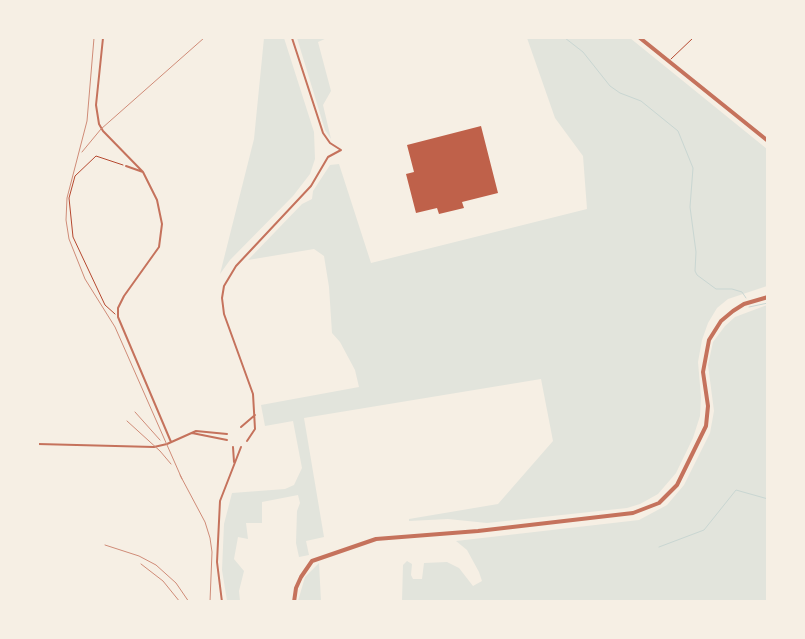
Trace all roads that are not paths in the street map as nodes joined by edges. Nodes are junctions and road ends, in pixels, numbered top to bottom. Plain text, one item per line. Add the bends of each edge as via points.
1 (102, 38) edge
2 (292, 38) edge
3 (640, 38) edge
4 (768, 141) edge
5 (126, 166) road end
6 (143, 172) junction
7 (768, 297) edge
8 (255, 415) junction
9 (240, 427) dead end
10 (192, 433) junction
11 (227, 434) dead end
12 (227, 440) dead end
13 (247, 441) dead end
14 (171, 442) junction
15 (38, 444) edge
16 (233, 447) dead end
17 (241, 447) dead end
18 (234, 462) junction
19 (222, 602) edge
20 (294, 602) edge

1 - 6 lane via 97,118 103,132
2 - 8 lane via 322,133 341,150 328,157 311,186 236,266 224,286 223,309 247,372
3 - 4 street
5 - 6 lane
6 - 14 lane via 161,213 161,240 155,254 121,301 118,317
7 - 20 street via 733,311 721,321 709,340 703,372 708,406 706,426 677,485 659,503 633,513 376,539 312,561 301,576
8 - 9 lane
8 - 13 lane via 255,429
10 - 11 lane
10 - 12 lane
10 - 14 lane
14 - 15 lane via 154,447
16 - 18 lane
17 - 18 lane
18 - 19 lane via 218,512 217,562

